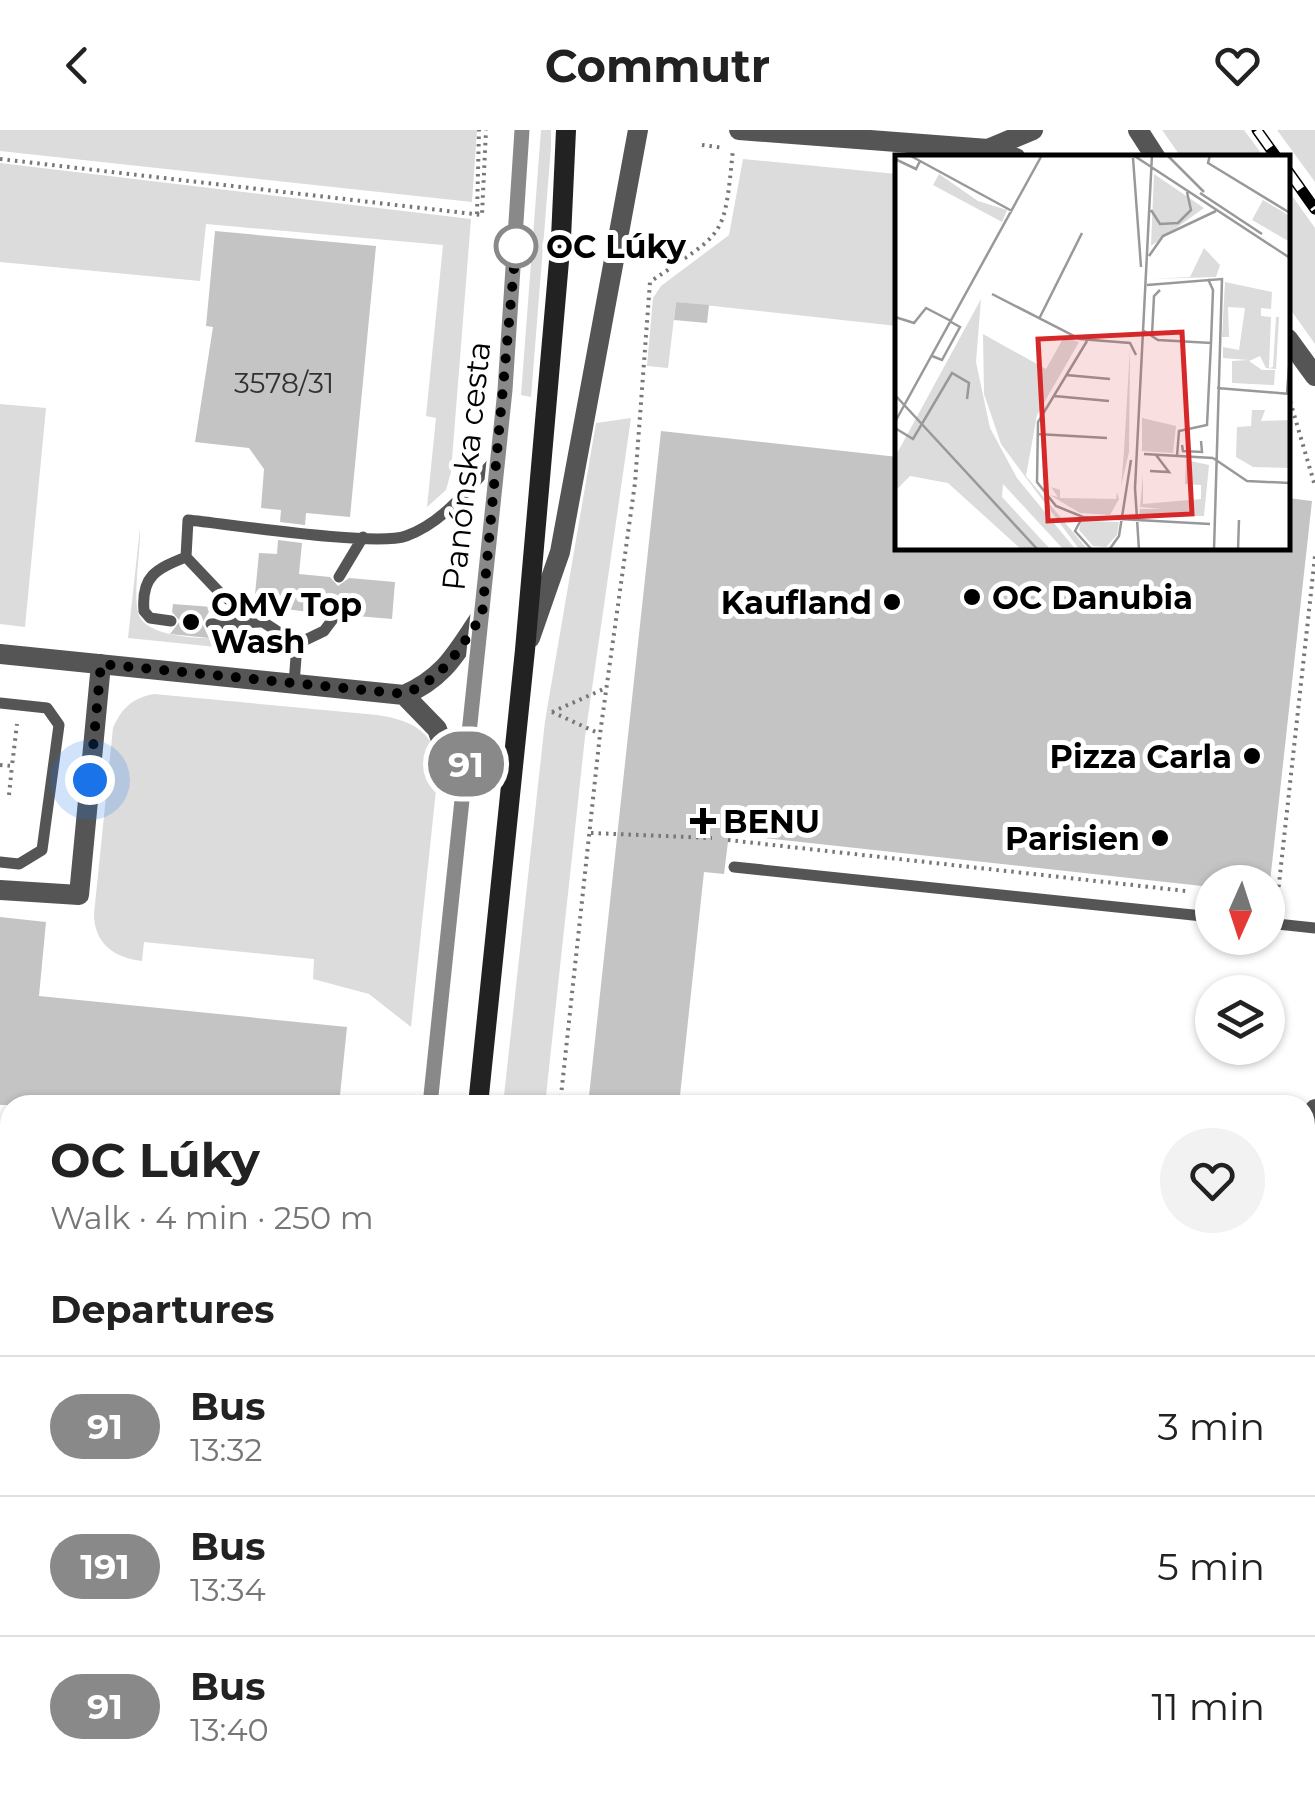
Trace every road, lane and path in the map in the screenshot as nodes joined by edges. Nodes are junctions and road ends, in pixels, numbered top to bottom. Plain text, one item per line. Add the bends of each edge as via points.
1 (482, 130) edge
2 (522, 130) edge
3 (566, 130) edge
4 (638, 130) edge
5 (1033, 130) edge
6 (1138, 130) edge
7 (736, 140) edge
8 (988, 149) junction
9 (1007, 155) edge
10 (1154, 155) edge
11 (0, 159) edge
12 (1290, 342) edge
13 (1315, 376) edge
14 (1290, 401) edge
15 (498, 458) junction
16 (1315, 486) edge
17 (363, 537) junction
18 (1315, 556) edge
19 (186, 557) junction
20 (340, 578) dead end
21 (336, 615) dead end
22 (482, 616) junction
23 (171, 620) dead end
24 (260, 622) junction
25 (211, 624) dead end
26 (297, 644) junction
27 (526, 650) junction
28 (0, 654) edge
29 (101, 664) junction
30 (294, 684) junction
31 (606, 688) junction
32 (404, 694) junction
33 (0, 702) edge
34 (19, 704) junction
35 (600, 734) junction
36 (0, 765) edge
37 (12, 766) junction
38 (9, 795) dead end
39 (462, 798) junction
40 (591, 834) junction
41 (712, 838) dead end
42 (728, 840) dead end
43 (0, 862) edge
44 (1281, 865) edge
45 (734, 867) dead end
46 (0, 890) edge
47 (1186, 891) dead end
48 (1195, 915) edge
49 (1285, 925) edge
50 (1315, 928) edge
51 (431, 1095) edge
52 (479, 1095) edge
53 (561, 1095) edge

1 - 11 path via 480,214
2 - 15 main road, Panónska cesta
3 - 27 main road
4 - 27 street via 560,552
5 - 8 street
6 - 10 street
7 - 8 street
7 - 31 path via 720,233 650,282 635,483
8 - 9 street
12 - 13 street
14 - 16 path
15 - 17 lane via 443,516 406,536
15 - 22 main road, Panónska cesta
17 - 19 lane via 188,520
17 - 20 lane
18 - 44 path
19 - 23 lane via 155,570 147,581 144,611
19 - 24 lane
21 - 26 lane
22 - 32 street via 450,666
22 - 39 main road, Panónska cesta
24 - 25 lane
24 - 26 lane
26 - 30 lane
27 - 52 main road
28 - 29 street
29 - 30 street
29 - 46 street via 78,895
30 - 32 street
31 - 35 path
31 - 35 path via 552,712
32 - 39 street via 437,729
33 - 34 lane
34 - 37 path
34 - 43 lane via 47,708 59,725 42,850 19,864
35 - 40 path
36 - 37 path
37 - 38 path
39 - 51 main road, Panónska cesta
40 - 41 path
40 - 53 path
42 - 47 path
45 - 48 lane
49 - 50 lane

